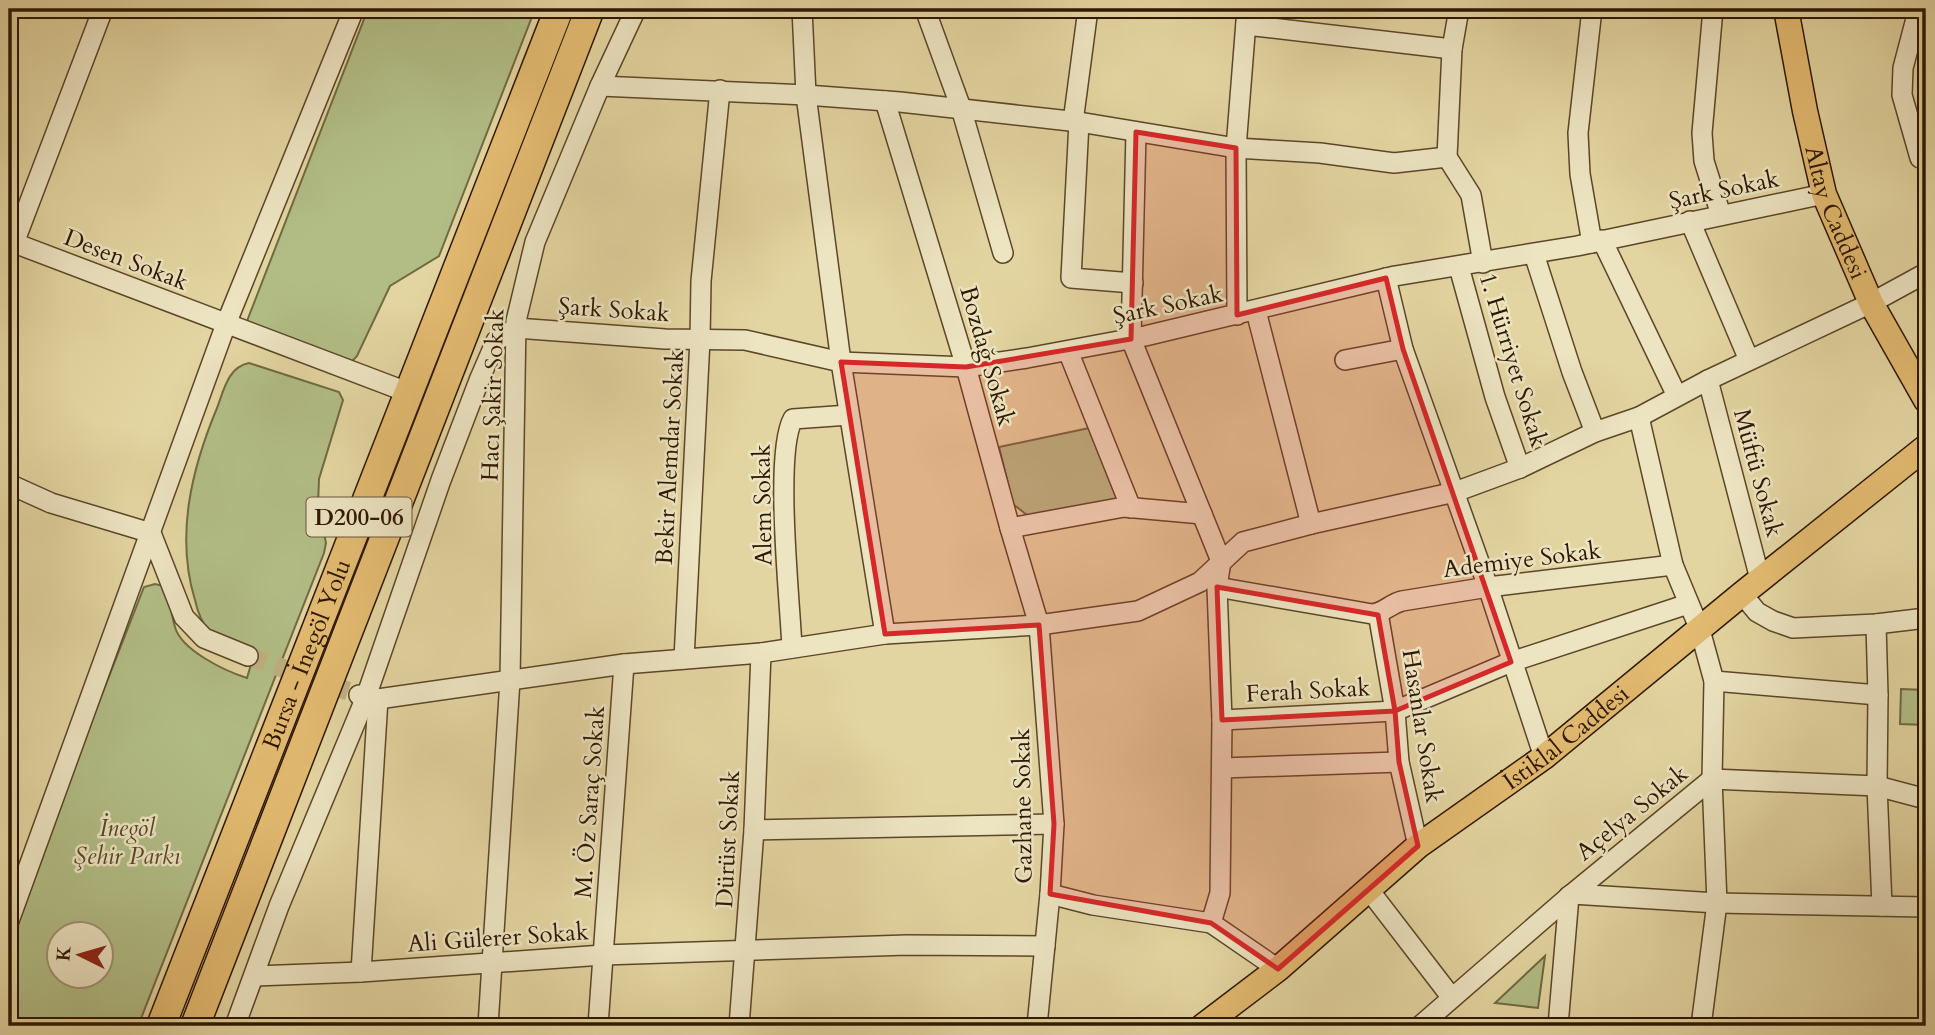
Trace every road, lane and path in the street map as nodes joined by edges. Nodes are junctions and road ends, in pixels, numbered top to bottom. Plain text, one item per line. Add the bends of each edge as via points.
1 (103, 9) edge
2 (354, 9) edge
3 (559, 9) edge
4 (590, 9) edge
5 (636, 9) edge
6 (802, 9) edge
7 (925, 9) edge
8 (1088, 9) edge
9 (1459, 9) edge
10 (1592, 9) edge
11 (1713, 9) edge
12 (1786, 9) edge
13 (1917, 11) edge
14 (1246, 17) edge
15 (1452, 49) junction
16 (600, 86) junction
17 (720, 90) junction
18 (806, 95) junction
19 (885, 101) junction
20 (961, 108) junction
21 (1076, 122) junction
22 (1136, 132) junction
23 (1236, 148) junction
24 (1447, 157) junction
25 (1920, 158) dead end
26 (1824, 194) junction
27 (1721, 215) junction
28 (1690, 221) junction
29 (11, 242) edge
30 (1597, 242) junction
31 (1003, 253) dead end
32 (1534, 254) junction
33 (1483, 263) junction
34 (1459, 267) junction
35 (1926, 273) edge
36 (1386, 278) junction
37 (1133, 284) junction
38 (1871, 303) junction
39 (1246, 313) junction
40 (226, 324) junction
41 (516, 328) junction
42 (700, 339) junction
43 (1131, 339) junction
44 (1403, 349) junction
45 (1068, 351) junction
46 (1345, 360) dead end
47 (1749, 360) junction
48 (841, 362) junction
49 (966, 367) junction
50 (1707, 380) junction
51 (407, 392) junction
52 (1677, 396) junction
53 (1926, 400) edge
54 (849, 415) junction
55 (1639, 416) junction
56 (1595, 432) junction
57 (1926, 447) edge
58 (1520, 468) junction
59 (9, 484) edge
60 (1455, 492) junction
61 (1131, 508) junction
62 (1202, 514) junction
63 (1311, 524) junction
64 (1010, 528) junction
65 (151, 533) junction
66 (1221, 561) junction
67 (1673, 565) junction
68 (1217, 587) junction
69 (1488, 587) junction
70 (1751, 587) junction
71 (1688, 604) junction
72 (1380, 613) junction
73 (1926, 618) edge
74 (1876, 624) junction
75 (1040, 625) junction
76 (1700, 630) junction
77 (886, 634) junction
78 (792, 648) junction
79 (761, 653) junction
80 (248, 656) tunnel mouth
81 (684, 659) junction
82 (1511, 662) junction
83 (624, 664) junction
84 (510, 680) junction
85 (1714, 681) junction
86 (1878, 695) junction
87 (367, 697) junction
88 (1395, 711) junction
89 (1222, 720) junction
90 (1544, 757) junction
91 (1399, 762) junction
92 (1222, 768) junction
93 (1712, 779) junction
94 (1877, 786) junction
95 (1926, 799) edge
96 (1054, 824) junction
97 (754, 830) junction
98 (1418, 846) junction
99 (1369, 890) junction
100 (1050, 894) junction
101 (1570, 895) junction
102 (1717, 903) junction
103 (1882, 906) junction
104 (1926, 907) edge
105 (9, 920) edge
106 (1211, 923) junction
107 (1045, 946) junction
108 (746, 950) junction
109 (603, 955) junction
110 (491, 964) junction
111 (1278, 969) junction
112 (361, 972) junction
113 (255, 976) junction
114 (1452, 998) junction
115 (161, 1026) edge
116 (195, 1026) edge
117 (235, 1026) edge
118 (488, 1026) edge
119 (598, 1026) edge
120 (739, 1026) edge
121 (1037, 1026) edge
122 (1203, 1026) edge
123 (1420, 1026) edge
124 (1558, 1026) edge
125 (1701, 1026) edge

1 - 29 street
2 - 40 street
3 - 51 highway, Bursa - İnegöl Yolu / D200-06
4 - 116 highway, Bursa - İnegöl Yolu / D200-06
5 - 16 street, Hacı Şakir Sokak
6 - 18 street
7 - 20 street
8 - 21 street
9 - 15 street
10 - 30 street via 1578,132 1580,174
11 - 27 street via 1702,133 1704,161
12 - 26 main road, Altay Caddesi
13 - 25 street via 1903,68 1902,95
14 - 15 street
14 - 23 street
15 - 24 street
16 - 17 street
16 - 41 street, Hacı Şakir Sokak via 535,242
17 - 18 street
17 - 42 street, Bekir Alemdar Sokak via 701,281
18 - 19 street
18 - 48 street
19 - 20 street
19 - 49 street, Bozdağ Sokak
20 - 21 street
20 - 31 street
21 - 22 street
21 - 37 street via 1071,278
22 - 23 street
22 - 37 street
23 - 24 street via 1394,163
23 - 39 street
24 - 33 street via 1471,195
26 - 27 street, Şark Sokak
26 - 38 main road, Altay Caddesi
27 - 28 street, Şark Sokak
28 - 30 street, Şark Sokak
28 - 47 street
29 - 40 street, Desen Sokak
30 - 32 street, Şark Sokak
30 - 52 street
32 - 33 street, Şark Sokak
32 - 56 street
33 - 34 street, Şark Sokak
34 - 36 street, Şark Sokak
34 - 58 street, 1. Hürriyet Sokak
35 - 38 street
36 - 39 street, Şark Sokak
36 - 44 street
37 - 43 street
38 - 47 street
38 - 53 main road, Altay Caddesi
39 - 43 street, Şark Sokak
39 - 63 street
40 - 51 street, Desen Sokak
40 - 65 street
41 - 42 street, Şark Sokak
41 - 84 street, Hacı Şakir Sokak
41 - 87 street via 496,341 480,378
42 - 48 street, Şark Sokak via 745,340
42 - 81 street, Bekir Alemdar Sokak
43 - 45 street, Şark Sokak
43 - 62 street
44 - 46 street
44 - 60 street
45 - 49 street, Şark Sokak
45 - 61 street
47 - 50 street
48 - 49 street, Şark Sokak
48 - 54 street
49 - 64 street, Bozdağ Sokak
50 - 52 street
50 - 70 street, Müftü Sokak
51 - 115 highway, Bursa - İnegöl Yolu / D200-06
52 - 55 street
54 - 77 street
54 - 78 street, Alem Sokak via 793,419 787,430
55 - 56 street
55 - 67 street
56 - 58 street
57 - 70 main road, İstiklal Caddesi
58 - 60 street
59 - 65 street via 51,503
60 - 63 street
60 - 69 street
61 - 62 street
61 - 64 street
62 - 66 street
63 - 66 street via 1243,542
64 - 75 street, Bozdağ Sokak
65 - 80 street via 184,617 204,638
65 - 105 street
66 - 68 street
66 - 75 street via 1200,582 1138,611
67 - 69 street, Ademiye Sokak
67 - 71 street
68 - 72 street
68 - 89 street
69 - 72 street, Ademiye Sokak via 1389,604
69 - 82 street
70 - 74 street via 1757,611 1793,628
70 - 76 main road, İstiklal Caddesi
71 - 76 street
71 - 82 street, Ferah Sokak
72 - 88 street, Hasanlar Sokak
73 - 74 street
74 - 86 street
75 - 77 street
75 - 96 street, Gazhane Sokak
76 - 85 street
76 - 90 main road, İstiklal Caddesi
77 - 78 street
78 - 79 street
79 - 81 street
79 - 97 street, Dürüst Sokak
81 - 83 street
82 - 88 street, Ferah Sokak
82 - 90 street
83 - 84 street
83 - 109 street, M. Öz Saraç Sokak
84 - 87 street
84 - 110 street, Hacı Şakir Sokak
85 - 86 street
85 - 93 street
86 - 94 street
87 - 112 street
87 - 113 street via 279,906
88 - 89 street, Ferah Sokak
88 - 91 street, Hasanlar Sokak
89 - 92 street
90 - 98 main road, İstiklal Caddesi
91 - 92 street
91 - 98 street, Hasanlar Sokak
92 - 106 street via 1220,893
93 - 94 street, Açelya Sokak
93 - 101 street, Açelya Sokak
93 - 102 street
94 - 95 street, Açelya Sokak
94 - 103 street
96 - 97 street
96 - 100 street, Gazhane Sokak
97 - 108 street, Dürüst Sokak
98 - 99 main road, İstiklal Caddesi
99 - 111 main road, İstiklal Caddesi
99 - 114 street
100 - 106 street
100 - 107 street, Gazhane Sokak
101 - 102 street
101 - 114 street, Açelya Sokak
101 - 124 street
102 - 103 street
102 - 125 street
103 - 104 street
106 - 111 street
107 - 108 street, Ali Gülerer Sokak
107 - 121 street, Gazhane Sokak
108 - 109 street, Ali Gülerer Sokak
108 - 120 street, Dürüst Sokak
109 - 110 street, Ali Gülerer Sokak
109 - 119 street, M. Öz Saraç Sokak
110 - 112 street, Ali Gülerer Sokak
110 - 118 street, Hacı Şakir Sokak
111 - 122 main road, İstiklal Caddesi
112 - 113 street, Ali Gülerer Sokak
113 - 117 street
114 - 123 street, Açelya Sokak

